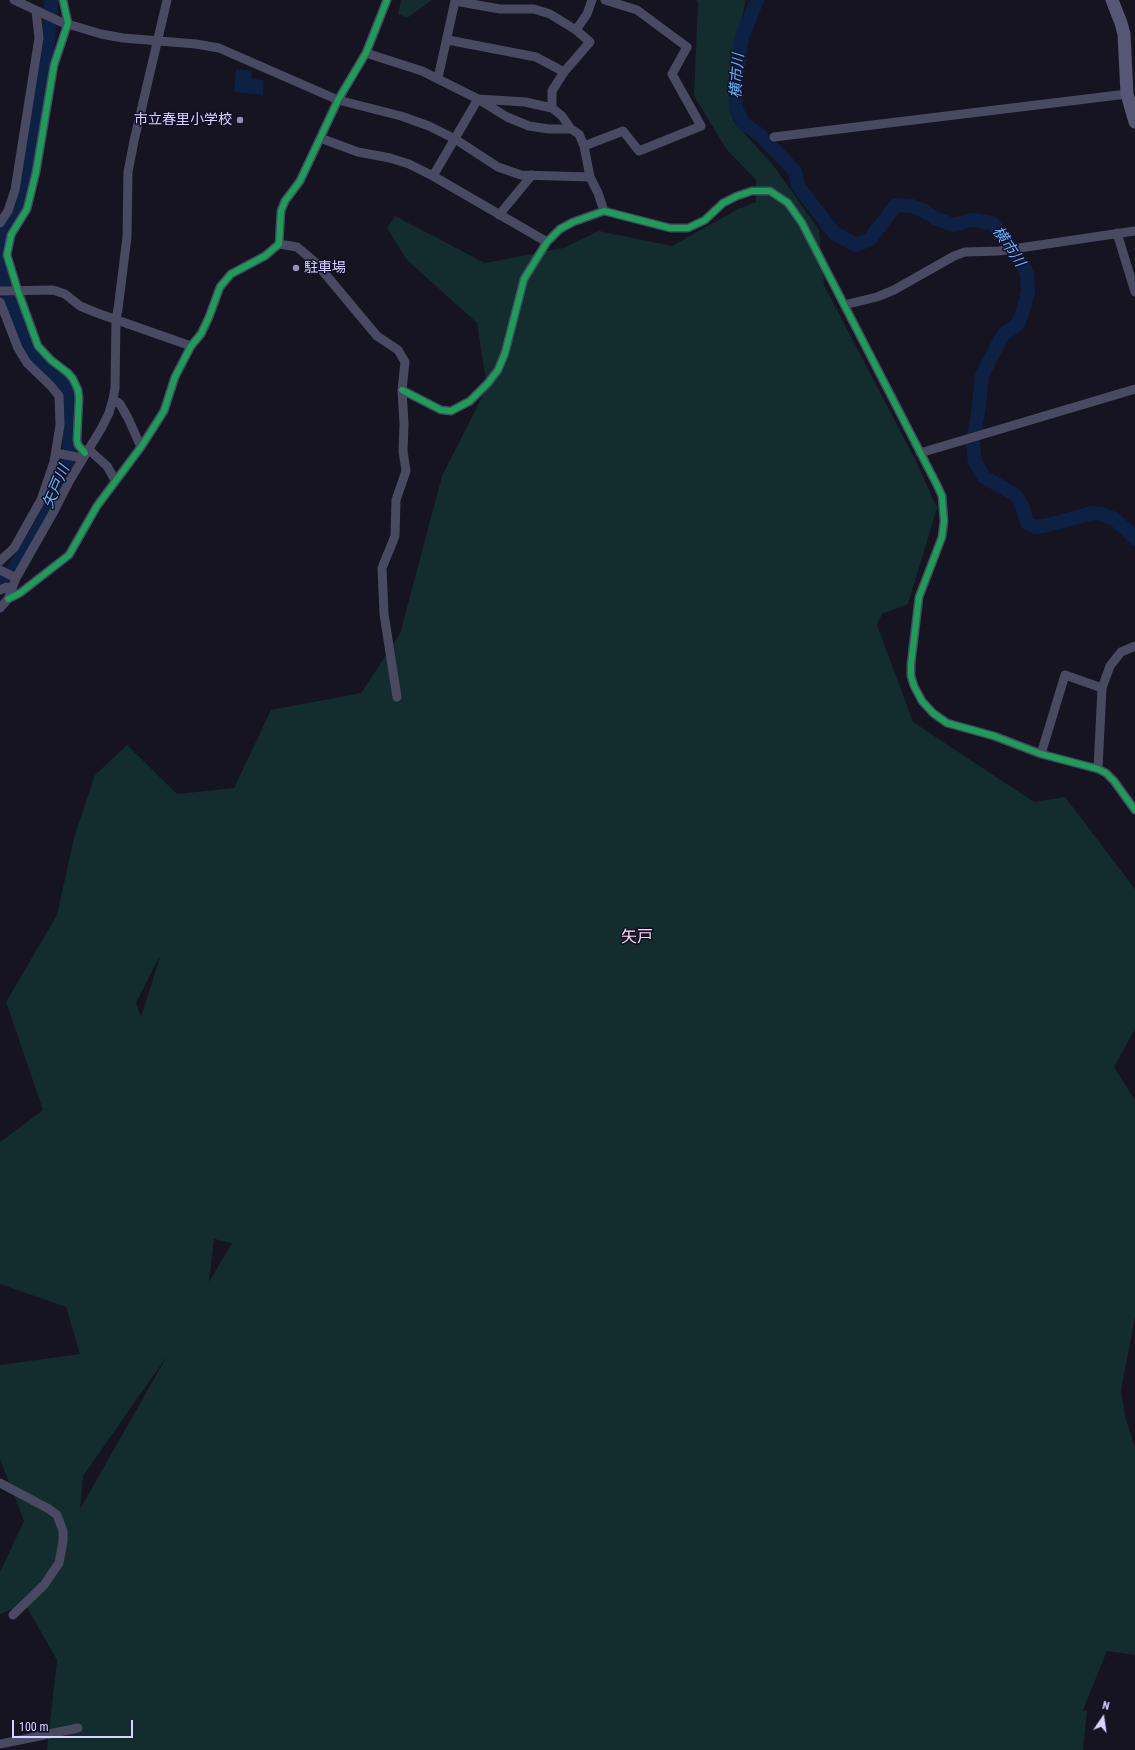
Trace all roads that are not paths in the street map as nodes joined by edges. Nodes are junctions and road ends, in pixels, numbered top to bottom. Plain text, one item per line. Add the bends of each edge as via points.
1 (14, 0) edge
2 (63, 0) edge
3 (167, 0) edge
4 (387, 0) edge
5 (592, 0) edge
6 (605, 0) edge
7 (1112, 0) edge
8 (534, 5) edge
9 (36, 11) junction
10 (64, 22) junction
11 (576, 30) junction
12 (448, 40) junction
13 (157, 41) junction
14 (366, 53) junction
15 (564, 72) junction
16 (438, 78) junction
17 (1127, 94) junction
18 (478, 99) junction
19 (338, 100) junction
20 (552, 108) junction
21 (1135, 122) edge
22 (571, 129) junction
23 (774, 137) dead end
24 (320, 138) junction
25 (455, 139) junction
26 (584, 146) junction
27 (532, 175) junction
28 (433, 176) junction
29 (590, 177) junction
30 (604, 211) junction
31 (499, 215) junction
32 (0, 223) edge
33 (1135, 231) edge
34 (1117, 233) junction
35 (547, 242) junction
36 (279, 244) junction
37 (0, 291) edge
38 (18, 291) junction
39 (1135, 292) edge
40 (0, 302) edge
41 (844, 305) junction
42 (116, 319) junction
43 (190, 346) junction
44 (1135, 389) edge
45 (402, 390) junction
46 (114, 398) junction
47 (141, 447) junction
48 (56, 452) junction
49 (85, 453) junction
50 (920, 453) junction
51 (115, 480) junction
52 (0, 561) edge
53 (0, 570) edge
54 (16, 578) junction
55 (11, 589) junction
56 (0, 590) edge
57 (8, 599) junction
58 (0, 608) edge
59 (1135, 646) edge
60 (1102, 688) junction
61 (397, 697) dead end
62 (1042, 754) junction
63 (1098, 769) junction
64 (1135, 810) edge
65 (0, 1483) edge
66 (13, 1615) dead end
67 (78, 1728) dead end
68 (0, 1744) edge

1 - 9 street
2 - 10 street
3 - 13 street
4 - 14 street
5 - 11 street via 587,14
6 - 26 street via 637,10 687,47 672,74 701,126 639,151 623,131
7 - 17 street via 1124,34
8 - 11 street
8 - 12 street via 500,9 455,1
9 - 10 street
9 - 32 street via 39,38 15,190 8,211
10 - 13 street via 101,34
10 - 38 street via 27,209 11,235 7,255
11 - 15 street via 590,42
12 - 15 street via 536,57
12 - 16 street
13 - 19 street via 218,48
13 - 42 street via 128,172 127,237
14 - 16 street
14 - 19 street
15 - 20 street via 552,91
16 - 18 street
17 - 21 street
17 - 23 street
18 - 20 street via 525,102
18 - 22 street via 507,117 529,126
18 - 25 street
19 - 24 street
19 - 25 street via 401,116
20 - 22 street via 562,116
22 - 26 street via 579,134
24 - 28 street via 358,152 409,164
24 - 36 street via 300,181 280,211
25 - 27 street via 498,167 521,175
25 - 28 street
26 - 29 street
27 - 29 street
27 - 31 street
28 - 31 street
29 - 30 street
30 - 35 street via 560,228
30 - 41 street via 670,228 688,228 704,220 723,203 737,196 752,191 770,191 788,203 802,223
31 - 35 street
33 - 34 street
34 - 39 street
34 - 41 street via 999,251 965,252 877,297
35 - 45 street via 524,279 505,353 498,370 488,383 470,401 451,411 441,410
36 - 43 street via 265,256 231,274 220,287 201,334
36 - 45 street via 297,247 316,263 377,336 398,350 404,362
37 - 38 street
38 - 42 street via 53,290 65,294 80,306
38 - 49 street via 38,346 68,374 78,390 80,398 77,440
40 - 48 street via 18,348 27,363 52,386 58,396 60,425
41 - 50 street
42 - 43 street
42 - 46 street
43 - 47 street via 175,377 164,411
44 - 50 street
45 - 61 street via 403,451 406,471 396,500 395,536 382,568 384,614
46 - 47 street via 128,418
46 - 49 street via 106,418
47 - 51 street
48 - 49 street
48 - 52 street via 41,500 14,548
49 - 51 street via 107,466
49 - 54 street
50 - 62 street via 942,496 944,521 942,537 919,597 911,664 914,686 922,701 933,713 948,723 994,736
51 - 57 street via 96,506 69,555 20,593
53 - 54 street
54 - 55 street
55 - 56 street via 7,587
55 - 57 street
57 - 58 street
59 - 60 street via 1121,652 1110,666
60 - 62 street via 1065,676
60 - 63 street
62 - 63 street
63 - 64 street via 1110,776
65 - 66 street via 56,1515 63,1531 58,1563 44,1585
67 - 68 street

